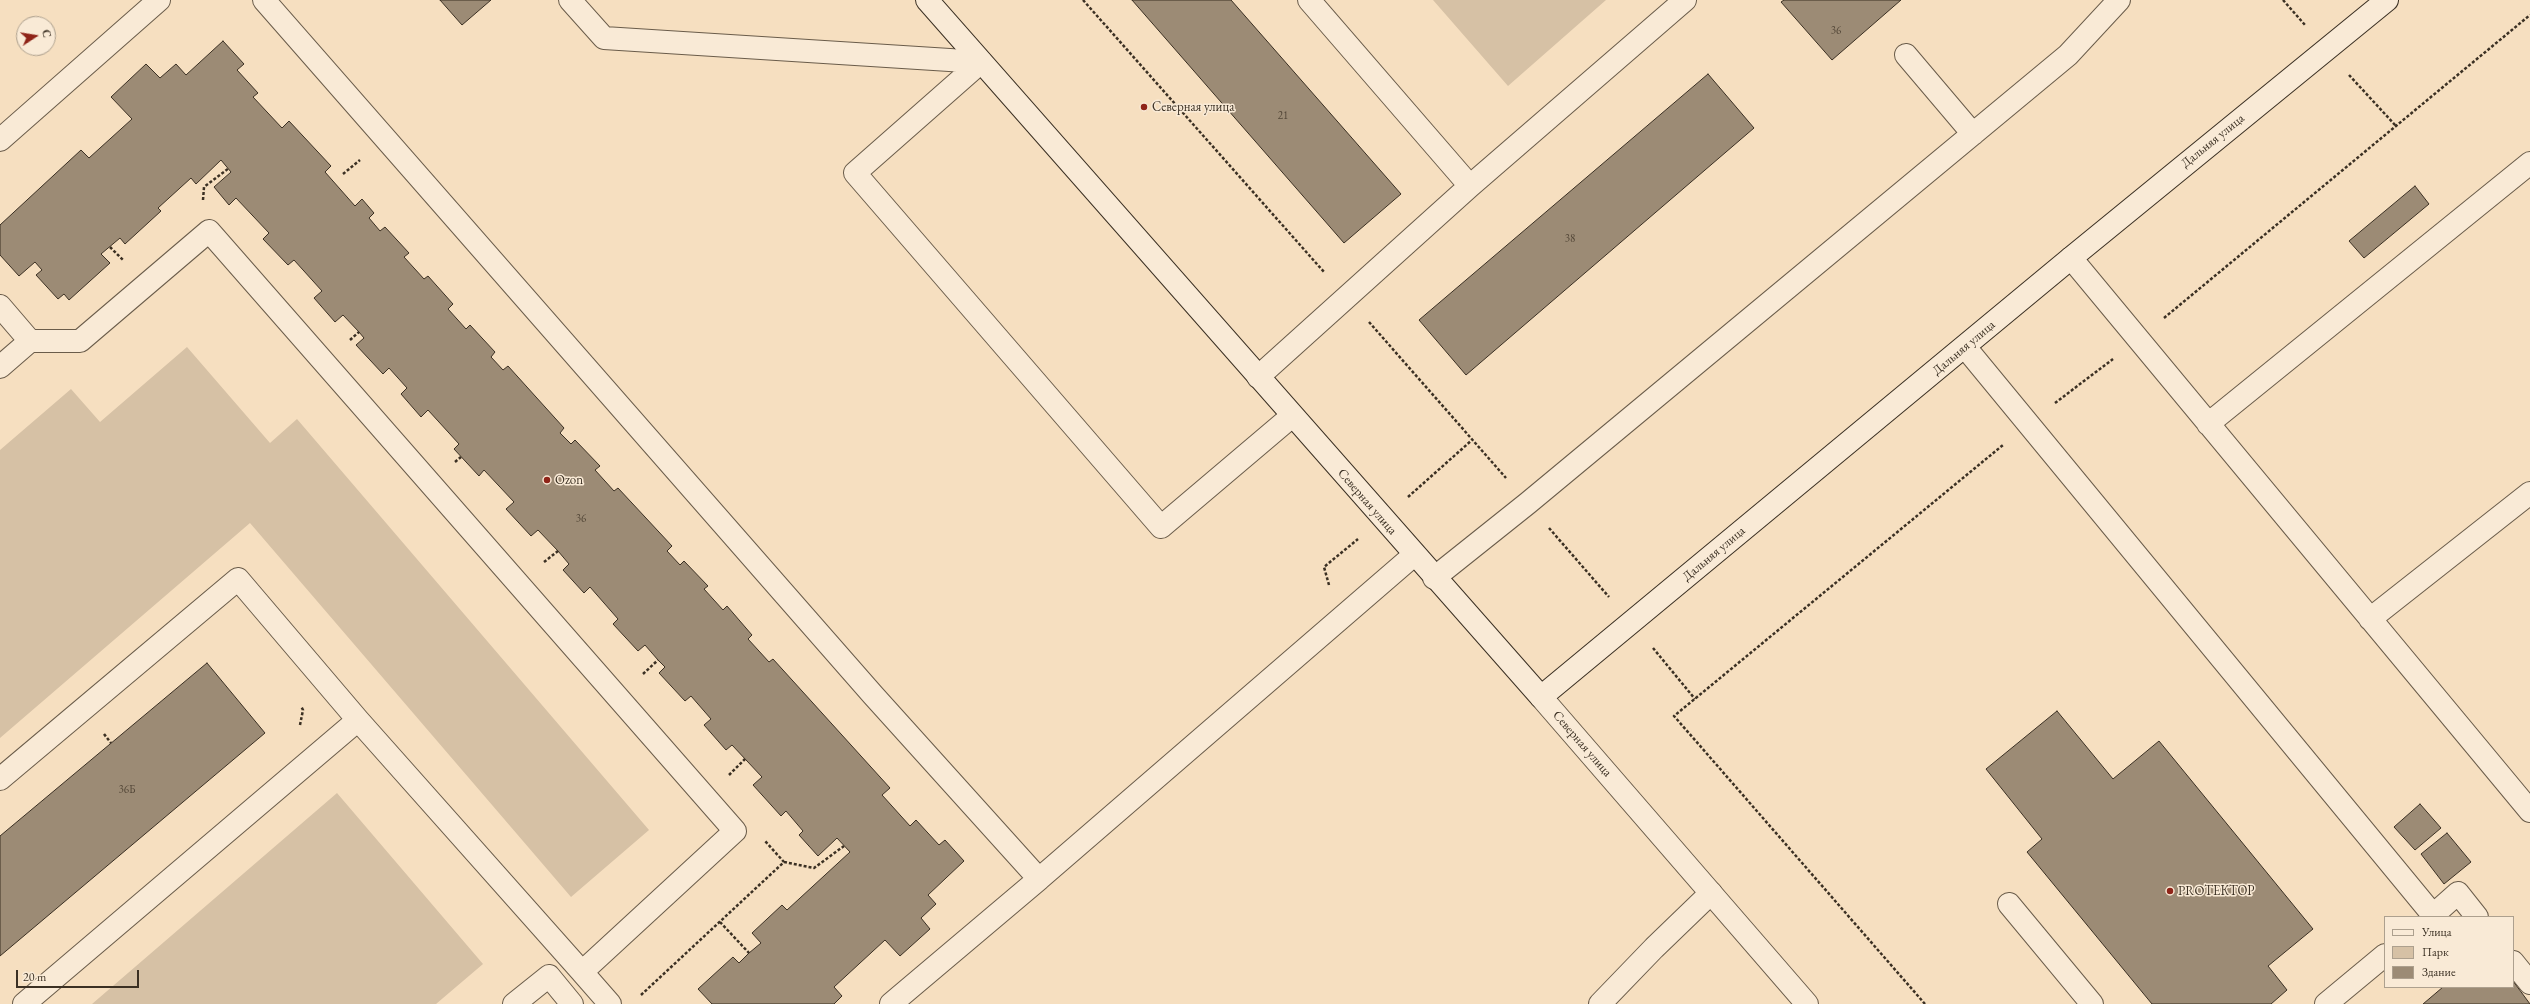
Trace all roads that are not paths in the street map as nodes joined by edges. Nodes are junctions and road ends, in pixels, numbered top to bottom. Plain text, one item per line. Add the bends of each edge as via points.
1 (159, 0) edge
2 (264, 0) edge
3 (570, 0) edge
4 (926, 0) edge
5 (1309, 0) edge
6 (1685, 0) edge
7 (2119, 0) edge
8 (2387, 0) edge
9 (1906, 55) dead end
10 (981, 62) junction
11 (1973, 134) junction
12 (0, 140) edge
13 (2530, 162) edge
14 (1470, 186) junction
15 (2071, 258) junction
16 (0, 306) edge
17 (30, 341) junction
18 (1964, 347) junction
19 (0, 367) edge
20 (1258, 377) junction
21 (1292, 416) junction
22 (2208, 424) junction
23 (2530, 492) edge
24 (1414, 555) junction
25 (1434, 578) junction
26 (2370, 619) junction
27 (1541, 697) junction
28 (358, 720) junction
29 (0, 779) edge
30 (2530, 811) edge
31 (1038, 879) junction
32 (1711, 893) junction
33 (2009, 904) dead end
34 (2432, 916) edge
35 (2476, 916) edge
36 (2384, 956) edge
37 (2514, 963) edge
38 (582, 972) junction
39 (2530, 983) edge
40 (24, 1004) edge
41 (514, 1004) edge
42 (572, 1004) edge
43 (610, 1004) edge
44 (891, 1004) edge
45 (1600, 1004) edge
46 (1807, 1004) edge
47 (2092, 1004) edge
48 (2326, 1004) edge

1 - 12 street
2 - 31 street via 868,689
3 - 10 street via 604,38
4 - 10 street, Северная улица
5 - 14 street
6 - 14 street
7 - 11 street via 2068,55
8 - 15 street, Дальняя улица
9 - 11 street
10 - 20 street, Северная улица
10 - 21 street via 855,173 1161,527
11 - 25 street
13 - 22 street
14 - 20 street
15 - 18 street, Дальняя улица
15 - 22 street
16 - 17 street
17 - 19 street
17 - 38 street via 80,341 209,231 735,831
18 - 27 street, Дальняя улица
18 - 34 street
20 - 21 street, Северная улица
21 - 24 street, Северная улица
22 - 26 street
23 - 26 street
24 - 25 street, Северная улица
24 - 31 street
25 - 27 street, Северная улица
26 - 30 street
27 - 32 street, Северная улица
28 - 29 street via 238,579
28 - 38 street
28 - 40 street
31 - 44 street
32 - 45 street
32 - 46 street, Северная улица
33 - 47 street
34 - 35 street via 2458,893
36 - 48 street
37 - 39 street
38 - 43 street
41 - 42 street via 549,976

